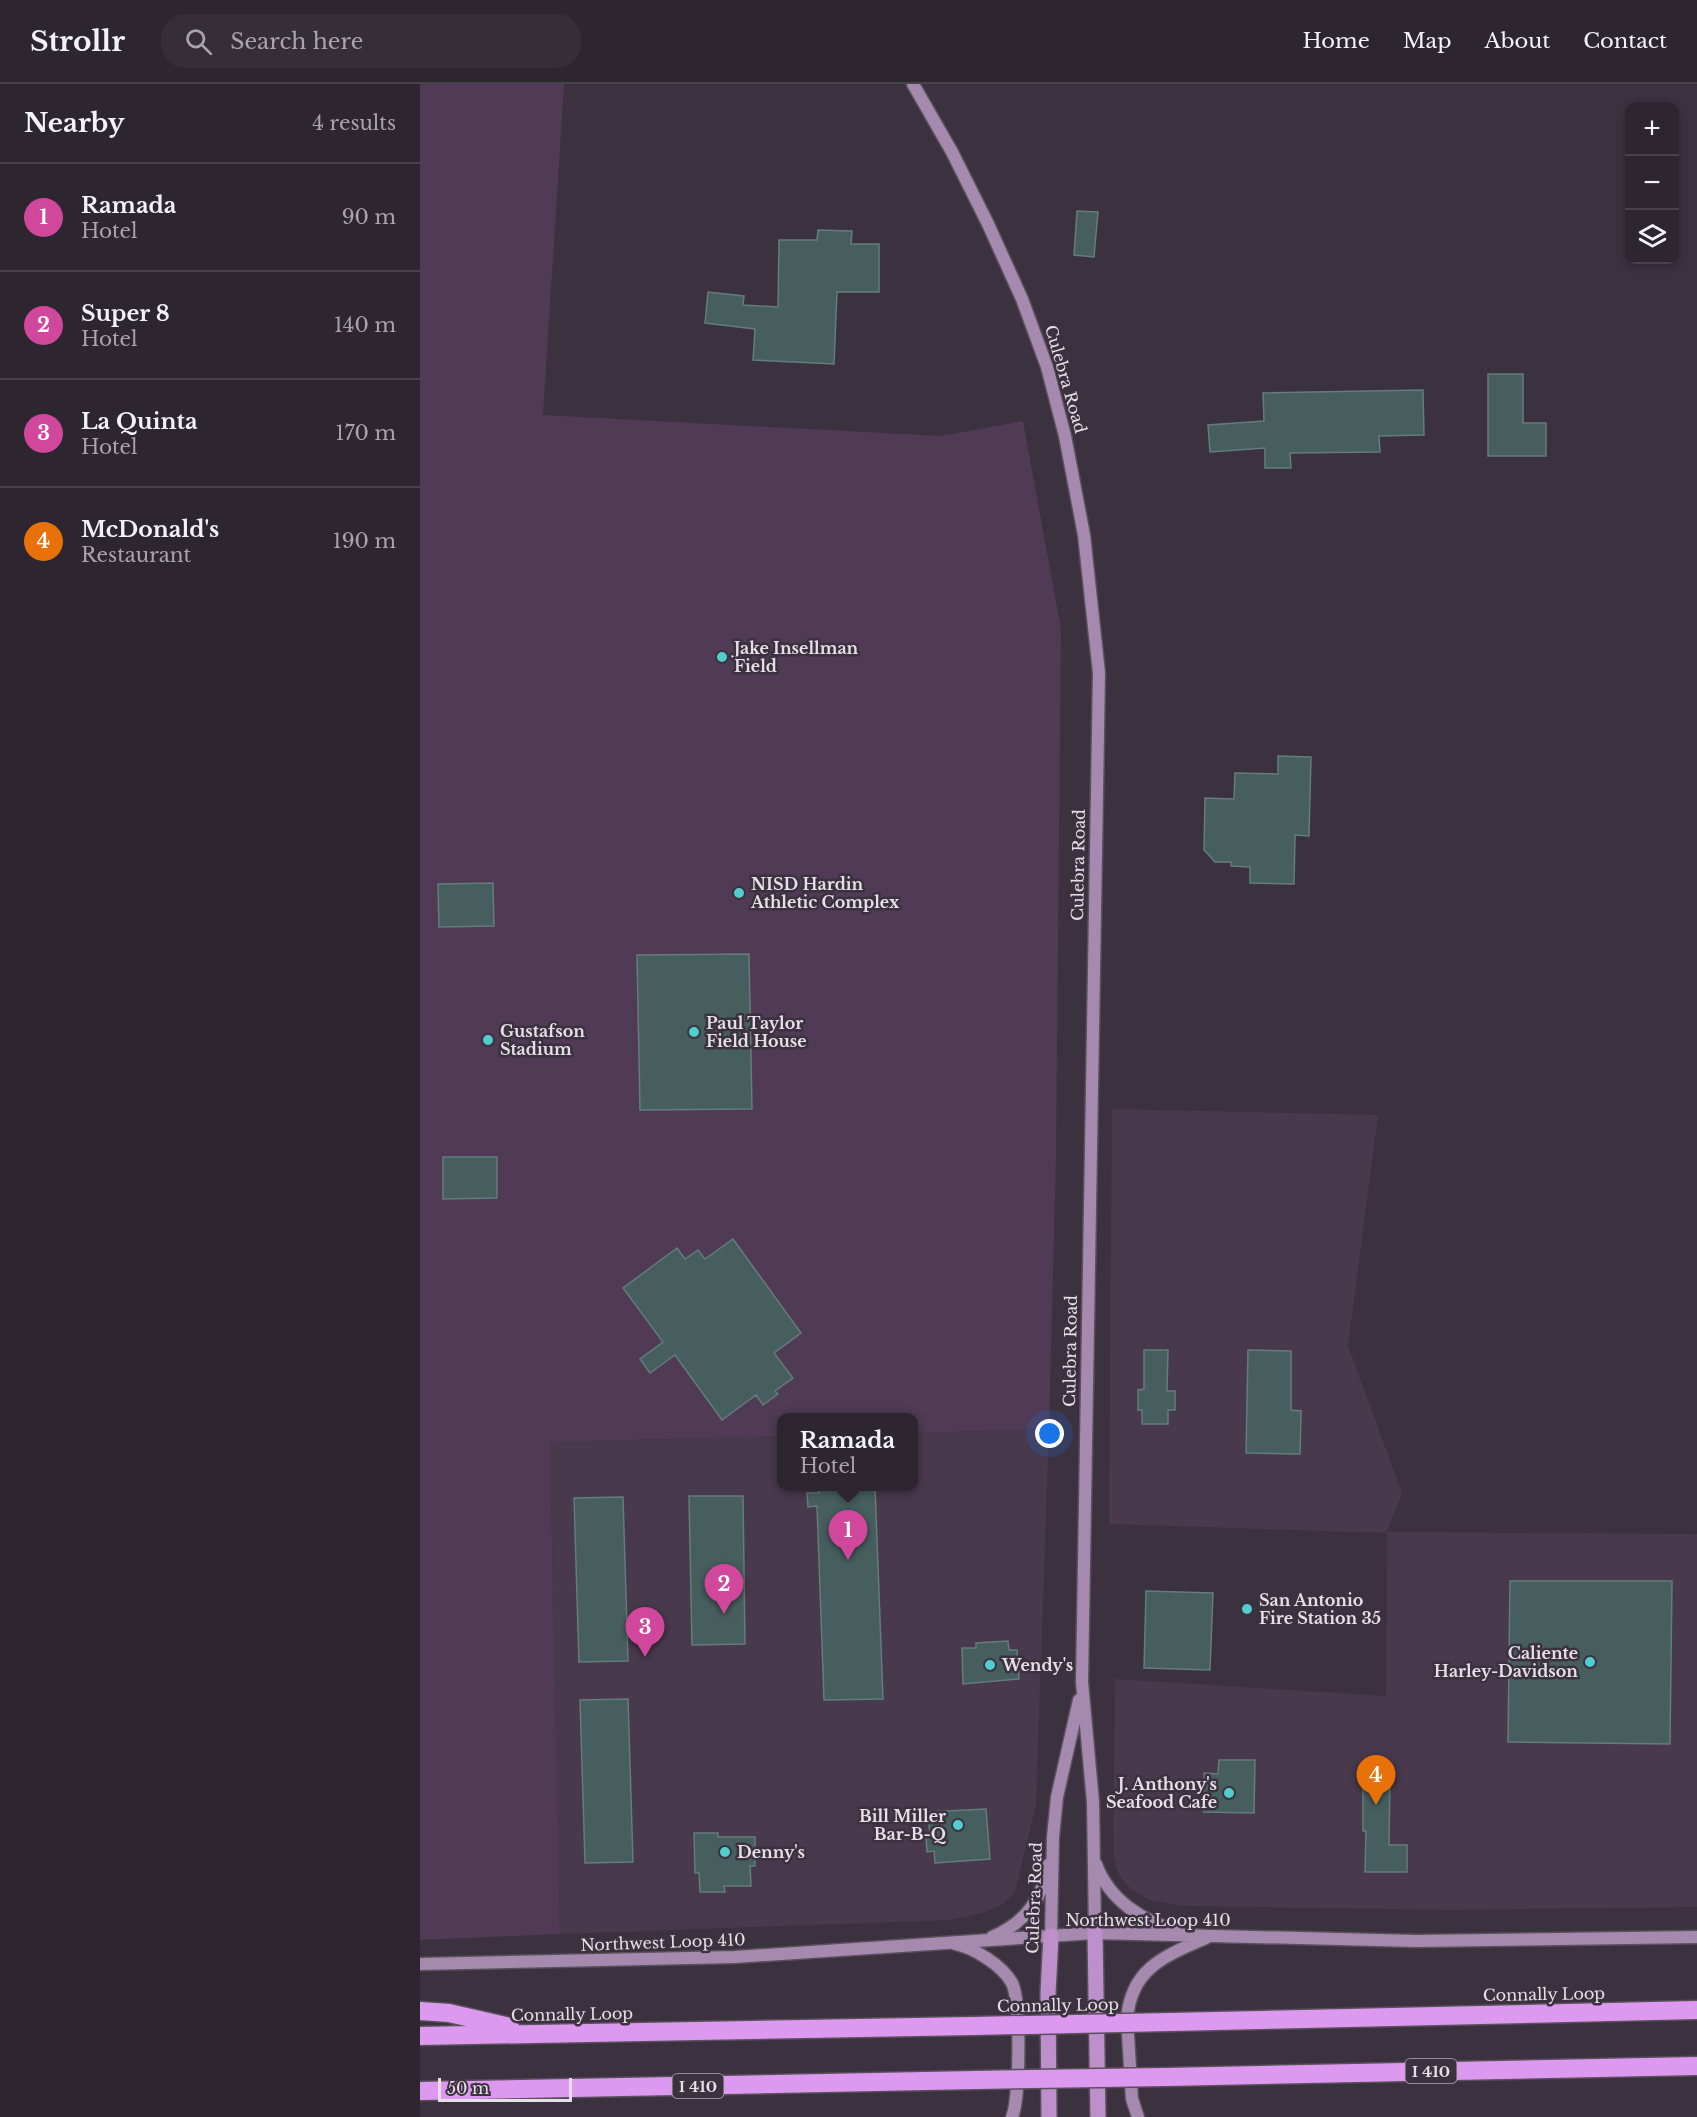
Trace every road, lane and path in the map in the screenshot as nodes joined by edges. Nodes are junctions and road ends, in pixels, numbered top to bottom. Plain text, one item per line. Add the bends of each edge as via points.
1 (913, 84) edge
2 (1082, 1682) junction
3 (1053, 1837) junction
4 (1094, 1854) junction
5 (1095, 1933) junction
6 (1051, 1936) junction
7 (1210, 1936) junction
8 (1697, 1937) edge
9 (976, 1941) junction
10 (951, 1944) junction
11 (420, 1964) edge
12 (1697, 2010) edge
13 (420, 2011) edge
14 (537, 2034) junction
15 (420, 2036) edge
16 (1697, 2066) edge
17 (420, 2091) edge
18 (1012, 2117) edge
19 (1049, 2117) edge
20 (1098, 2117) edge
21 (1138, 2117) edge

1 - 2 main road, Culebra Road via 988,224 1047,367 1065,436 1085,546 1099,673
2 - 3 main road, Culebra Road via 1057,1797
2 - 4 main road, Culebra Road
3 - 6 main road, Culebra Road
3 - 9 main road via 1043,1886 1032,1908 1003,1932
4 - 5 main road, Culebra Road
4 - 7 main road via 1107,1886 1134,1911 1174,1929
5 - 6 main road, Northwest Loop 410
5 - 7 main road, Northwest Loop 410
5 - 20 main road, Culebra Road
6 - 9 main road, Northwest Loop 410
6 - 19 main road, Culebra Road
7 - 8 main road, Northwest Loop 410 via 1416,1941
7 - 21 main road via 1158,1962 1134,1988 1127,2019 1132,2099
9 - 10 main road, Northwest Loop 410
10 - 11 main road, Northwest Loop 410 via 735,1957
10 - 18 main road via 962,1946 996,1966 1015,1990 1017,2101
12 - 14 highway, Connally Loop, bridge
13 - 14 highway via 449,2013
14 - 15 highway, Connally Loop
16 - 17 highway, I 410, bridge

